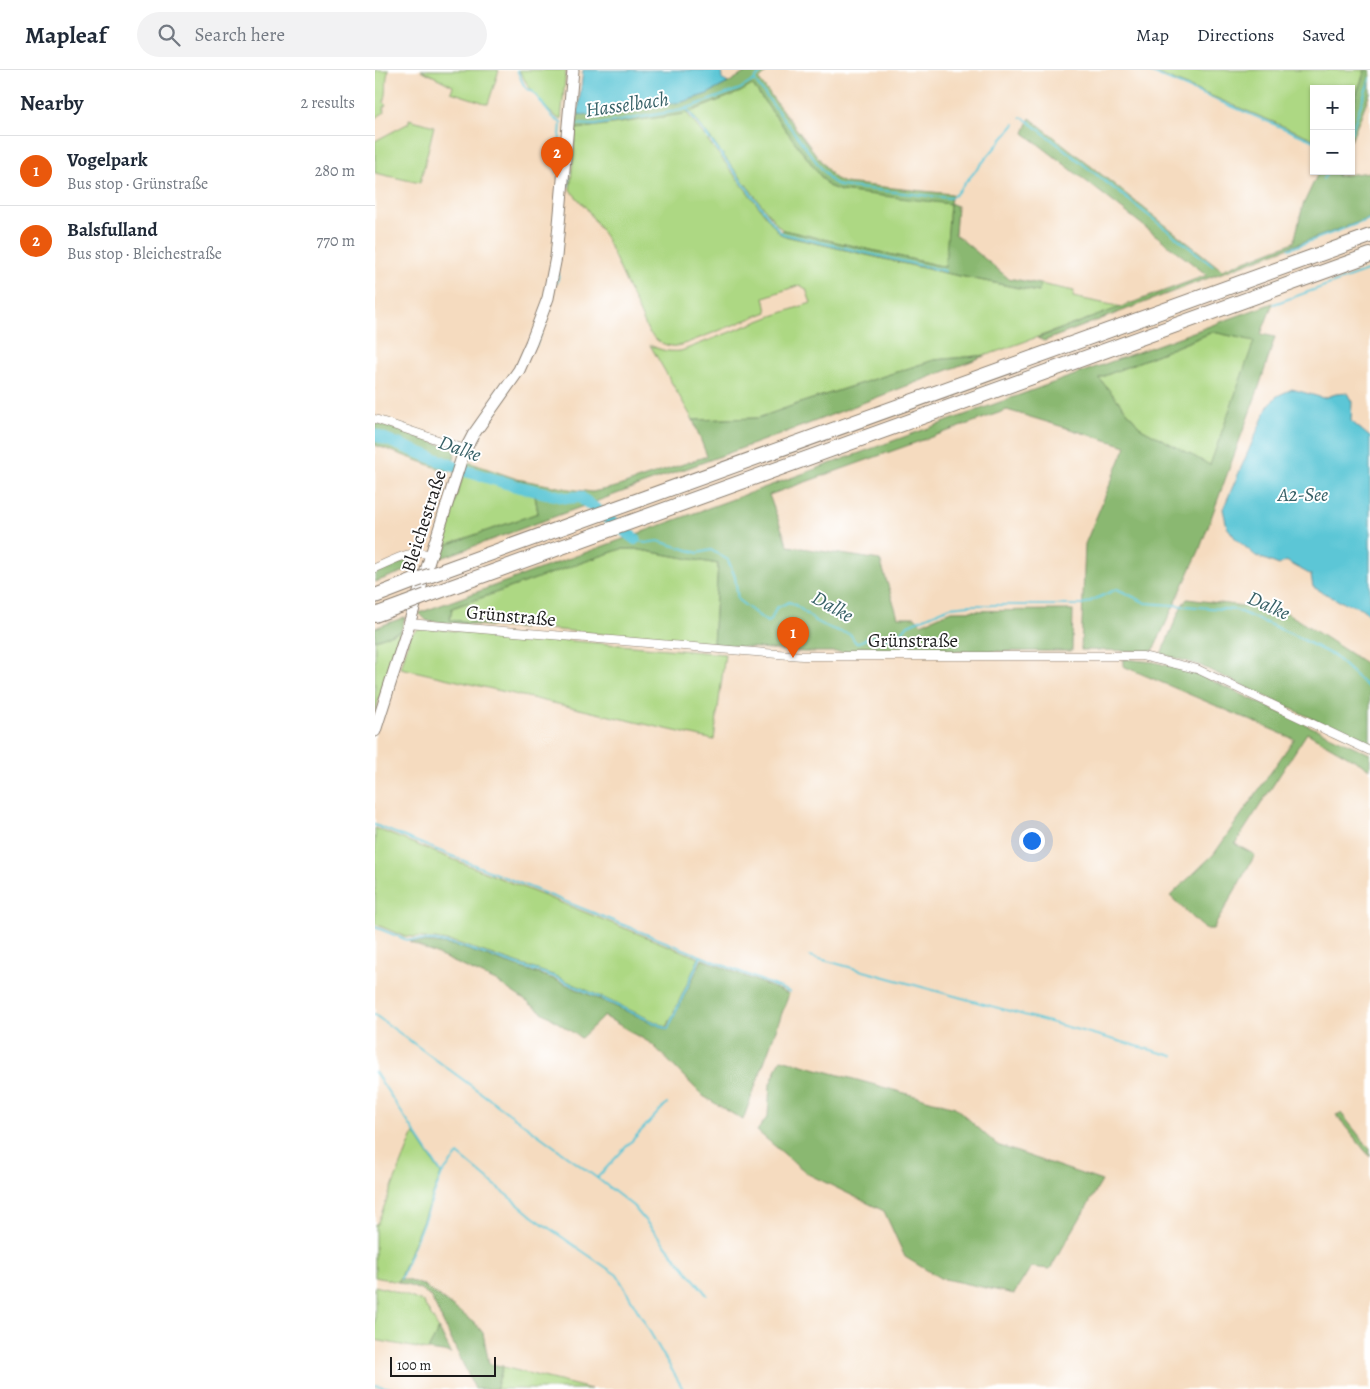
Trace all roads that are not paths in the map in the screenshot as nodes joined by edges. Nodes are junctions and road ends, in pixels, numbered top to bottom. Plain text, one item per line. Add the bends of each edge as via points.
1 (573, 70) edge
2 (1370, 236) edge
3 (1370, 255) edge
4 (375, 419) edge
5 (464, 451) junction
6 (430, 555) junction
7 (375, 568) edge
8 (375, 596) edge
9 (375, 615) edge
10 (408, 623) junction
11 (375, 731) edge
12 (1370, 751) edge

1 - 5 street, Bleichestraße via 556,257 547,298 519,370
2 - 8 highway, bridge
3 - 9 highway, bridge
4 - 5 street
5 - 6 street, Bleichestraße
6 - 7 street via 414,553
6 - 10 street, Bleichestraße
10 - 11 street, Bleichestraße
10 - 12 street, Grünstraße via 802,656 1142,656 1197,669

